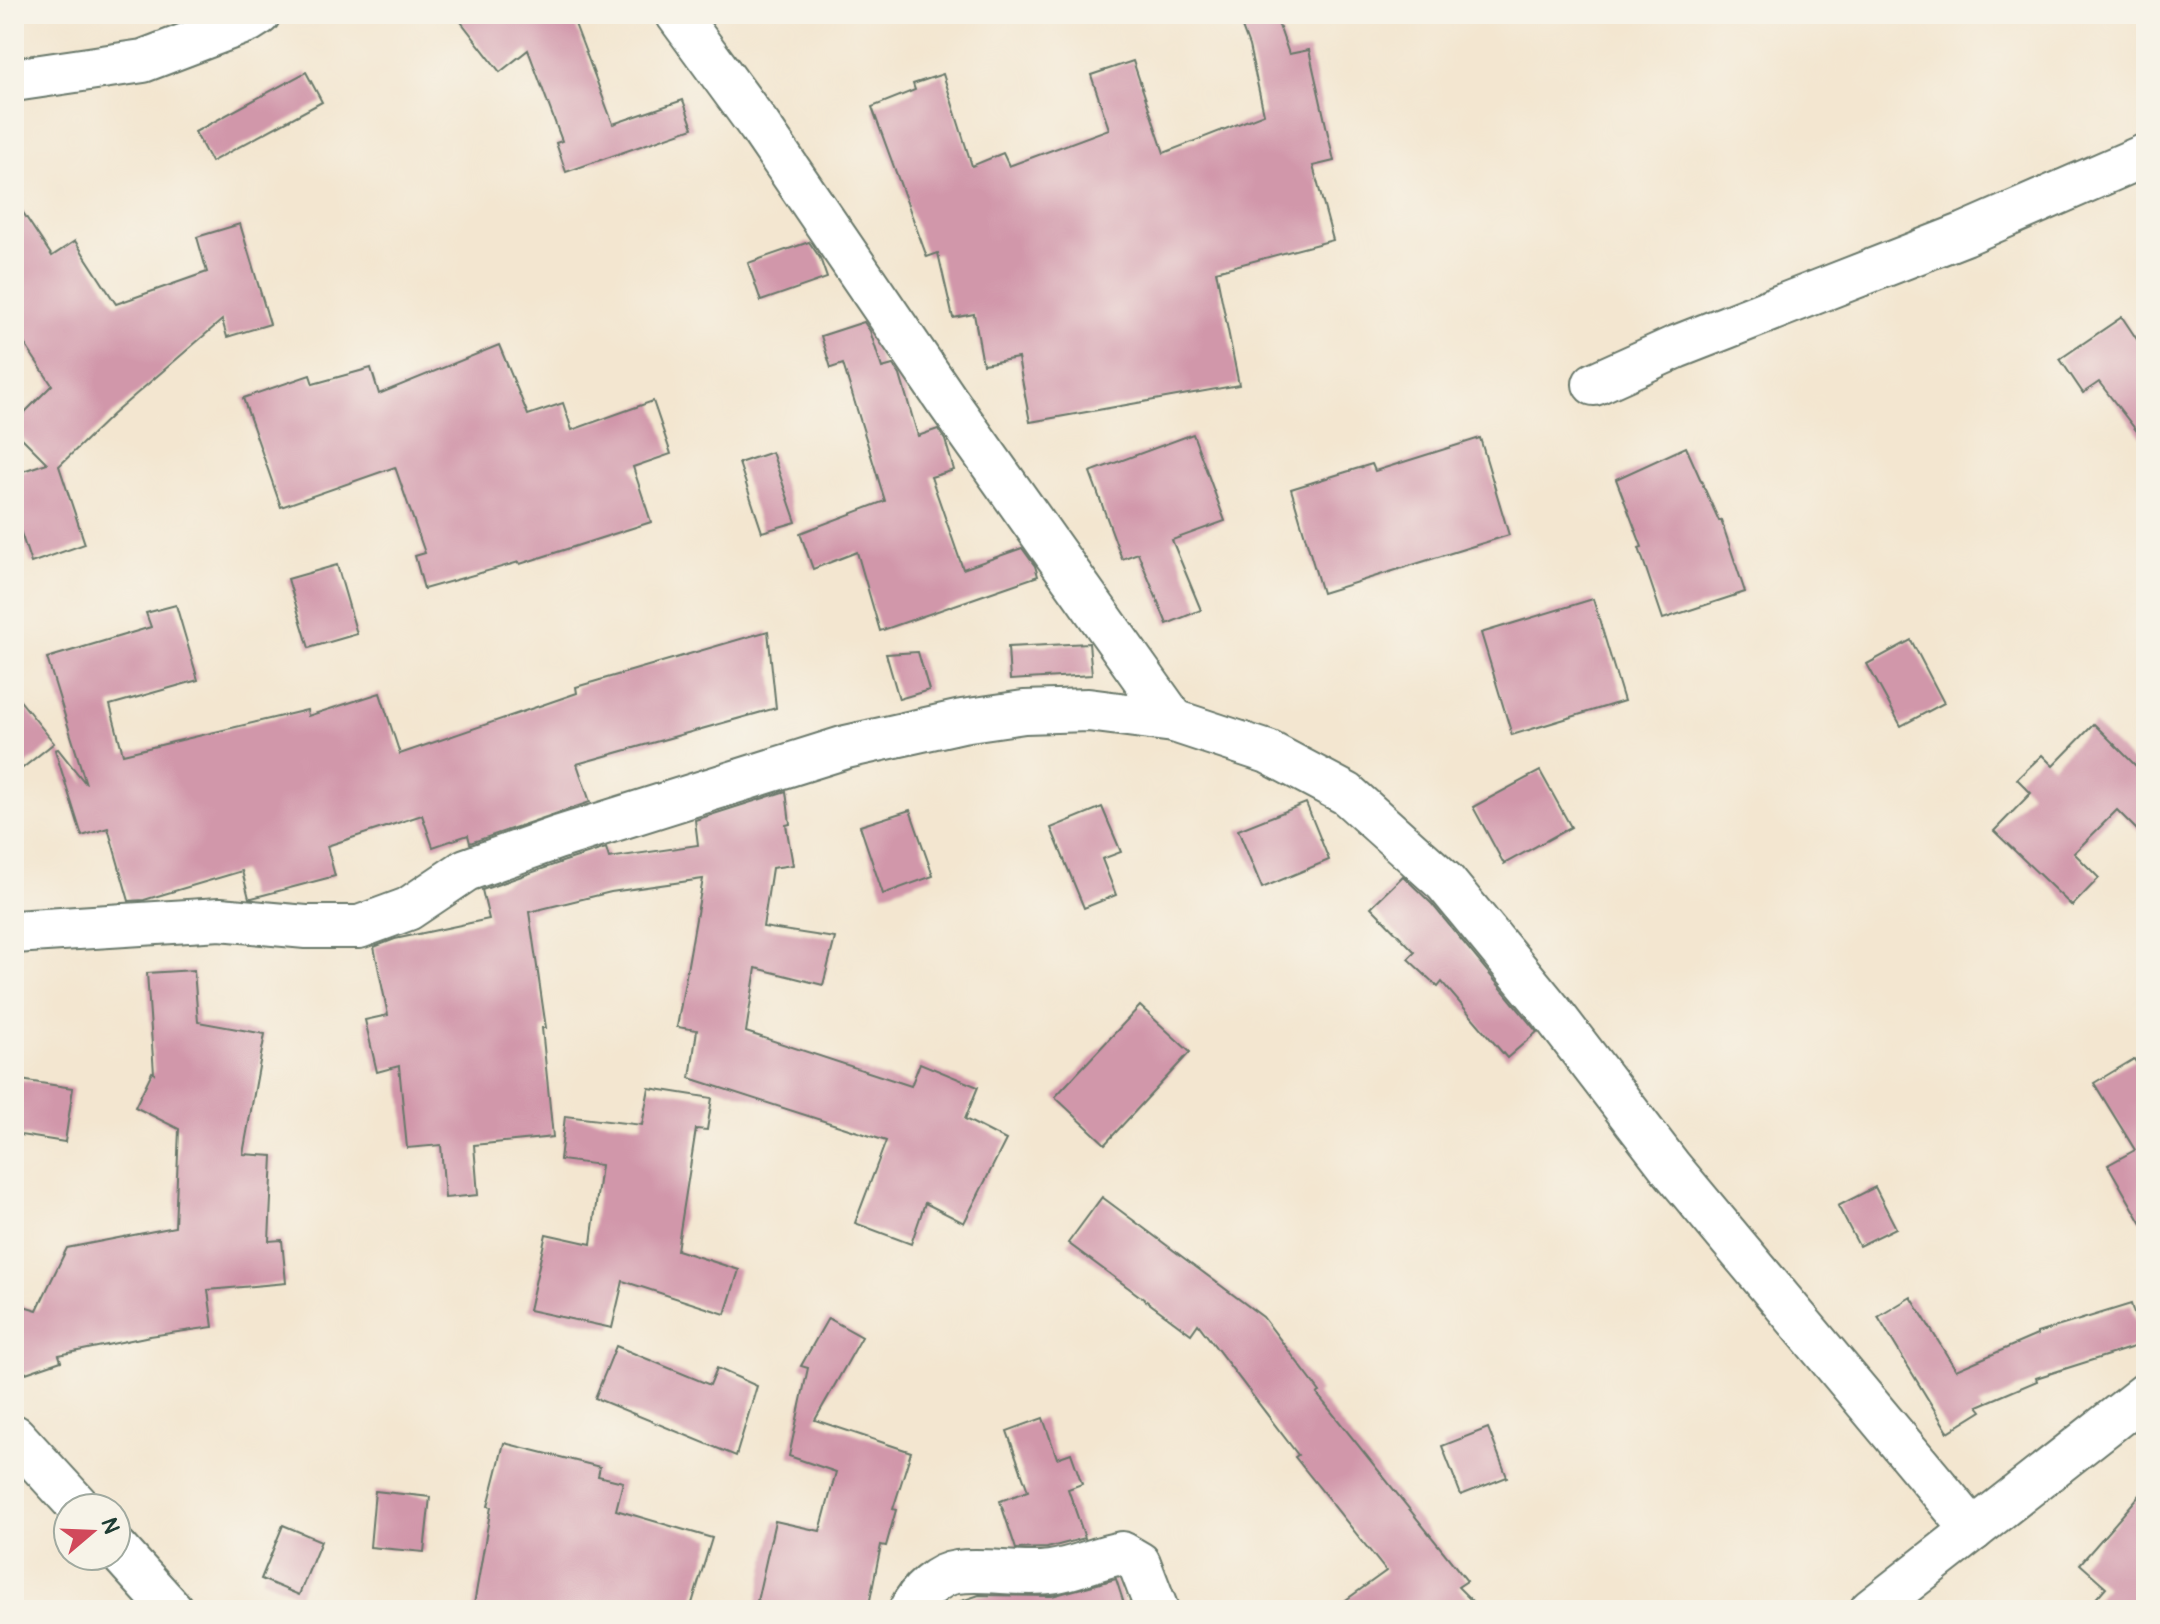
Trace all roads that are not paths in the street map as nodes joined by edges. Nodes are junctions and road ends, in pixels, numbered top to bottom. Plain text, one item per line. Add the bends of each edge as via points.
1 (259, 14) edge
2 (677, 14) edge
3 (14, 80) edge
4 (2146, 155) edge
5 (1594, 384) dead end
6 (1174, 721) junction
7 (14, 932) edge
8 (2146, 1394) edge
9 (14, 1436) edge
10 (65, 1492) edge
11 (1973, 1530) junction
12 (132, 1566) edge
13 (172, 1610) edge
14 (910, 1610) edge
15 (1157, 1610) edge
16 (1871, 1610) edge

1 - 3 street via 143,61
2 - 6 street
4 - 5 street
6 - 7 street via 1088,710 1024,712 846,747 466,870 408,909 359,927 220,919
6 - 11 street via 1268,752 1347,794 1445,882 1671,1168
8 - 11 street
9 - 10 street
11 - 16 street
12 - 13 street
14 - 15 street via 933,1582 955,1572 1053,1572 1122,1553 1139,1563

